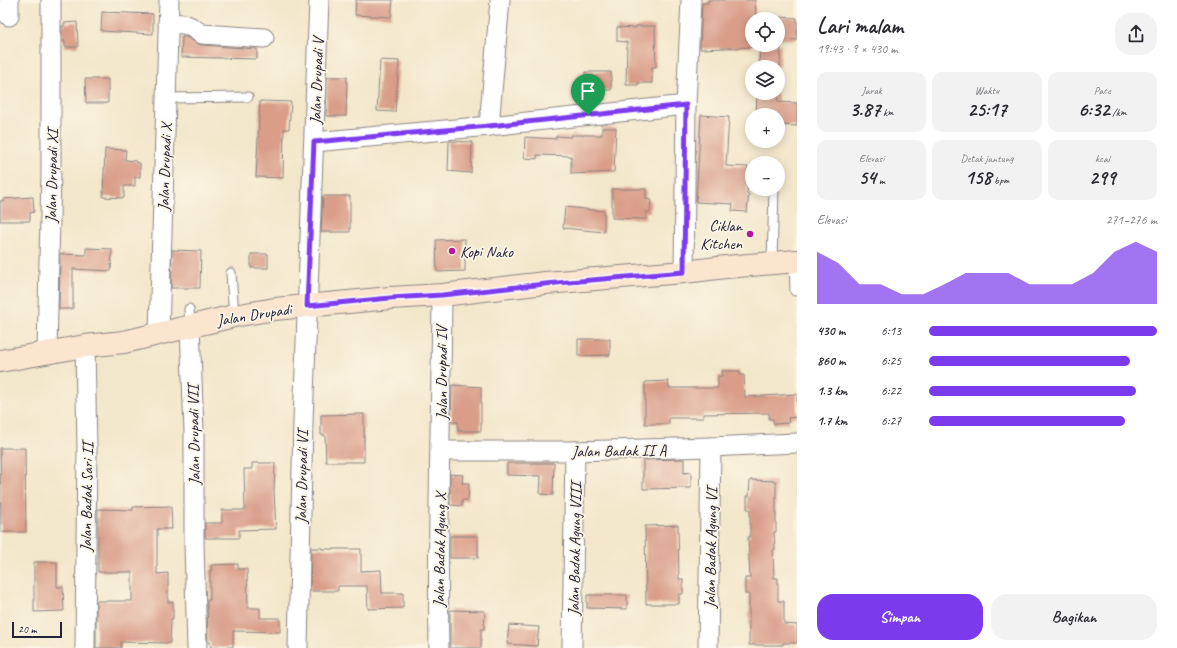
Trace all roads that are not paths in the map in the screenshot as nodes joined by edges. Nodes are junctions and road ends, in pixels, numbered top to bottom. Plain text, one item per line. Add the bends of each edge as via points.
1 (51, 0) edge
2 (169, 0) edge
3 (320, 0) edge
4 (500, 0) edge
5 (691, 0) edge
6 (168, 22) junction
7 (264, 38) dead end
8 (248, 97) dead end
9 (166, 98) junction
10 (686, 105) junction
11 (489, 126) junction
12 (314, 142) junction
13 (774, 196) edge
14 (795, 261) edge
15 (772, 263) junction
16 (684, 272) junction
17 (231, 273) dead end
18 (795, 291) dead end
19 (442, 295) junction
20 (307, 306) junction
21 (234, 316) junction
22 (190, 318) junction
23 (159, 333) junction
24 (85, 346) junction
25 (47, 353) junction
26 (0, 361) edge
27 (797, 443) edge
28 (711, 447) junction
29 (441, 451) junction
30 (575, 451) junction
31 (85, 648) edge
32 (197, 648) edge
33 (298, 648) edge
34 (439, 648) edge
35 (572, 648) edge
36 (708, 648) edge

1 - 25 street, Jalan Drupadi XI
2 - 6 street, Jalan Drupadi X
3 - 12 street, Jalan Drupadi V
4 - 11 street
5 - 10 street
6 - 7 street via 184,24 202,34
6 - 9 street, Jalan Drupadi X
8 - 9 lane
9 - 23 street, Jalan Drupadi X
10 - 11 street
10 - 16 street
11 - 12 street
12 - 20 street, Jalan Drupadi V
13 - 15 lane
14 - 15 street, Jalan Drupadi
14 - 18 lane
15 - 16 street, Jalan Drupadi
16 - 19 street, Jalan Drupadi
17 - 21 lane
19 - 20 street, Jalan Drupadi
19 - 29 street, Jalan Drupadi IV
20 - 21 street, Jalan Drupadi
20 - 33 street, Jalan Drupadi VI
21 - 22 street, Jalan Drupadi
22 - 23 street, Jalan Drupadi
22 - 32 street, Jalan Drupadi VII
23 - 24 street, Jalan Drupadi via 124,342
24 - 25 street, Jalan Drupadi
24 - 31 street, Jalan Badak Sari II
25 - 26 street, Jalan Drupadi
27 - 28 street, Jalan Badak II A
28 - 30 street, Jalan Badak II A
28 - 36 street, Jalan Badak Agung VI
29 - 30 street, Jalan Badak II A
29 - 34 street, Jalan Badak Agung X
30 - 35 street, Jalan Badak Agung VIII

